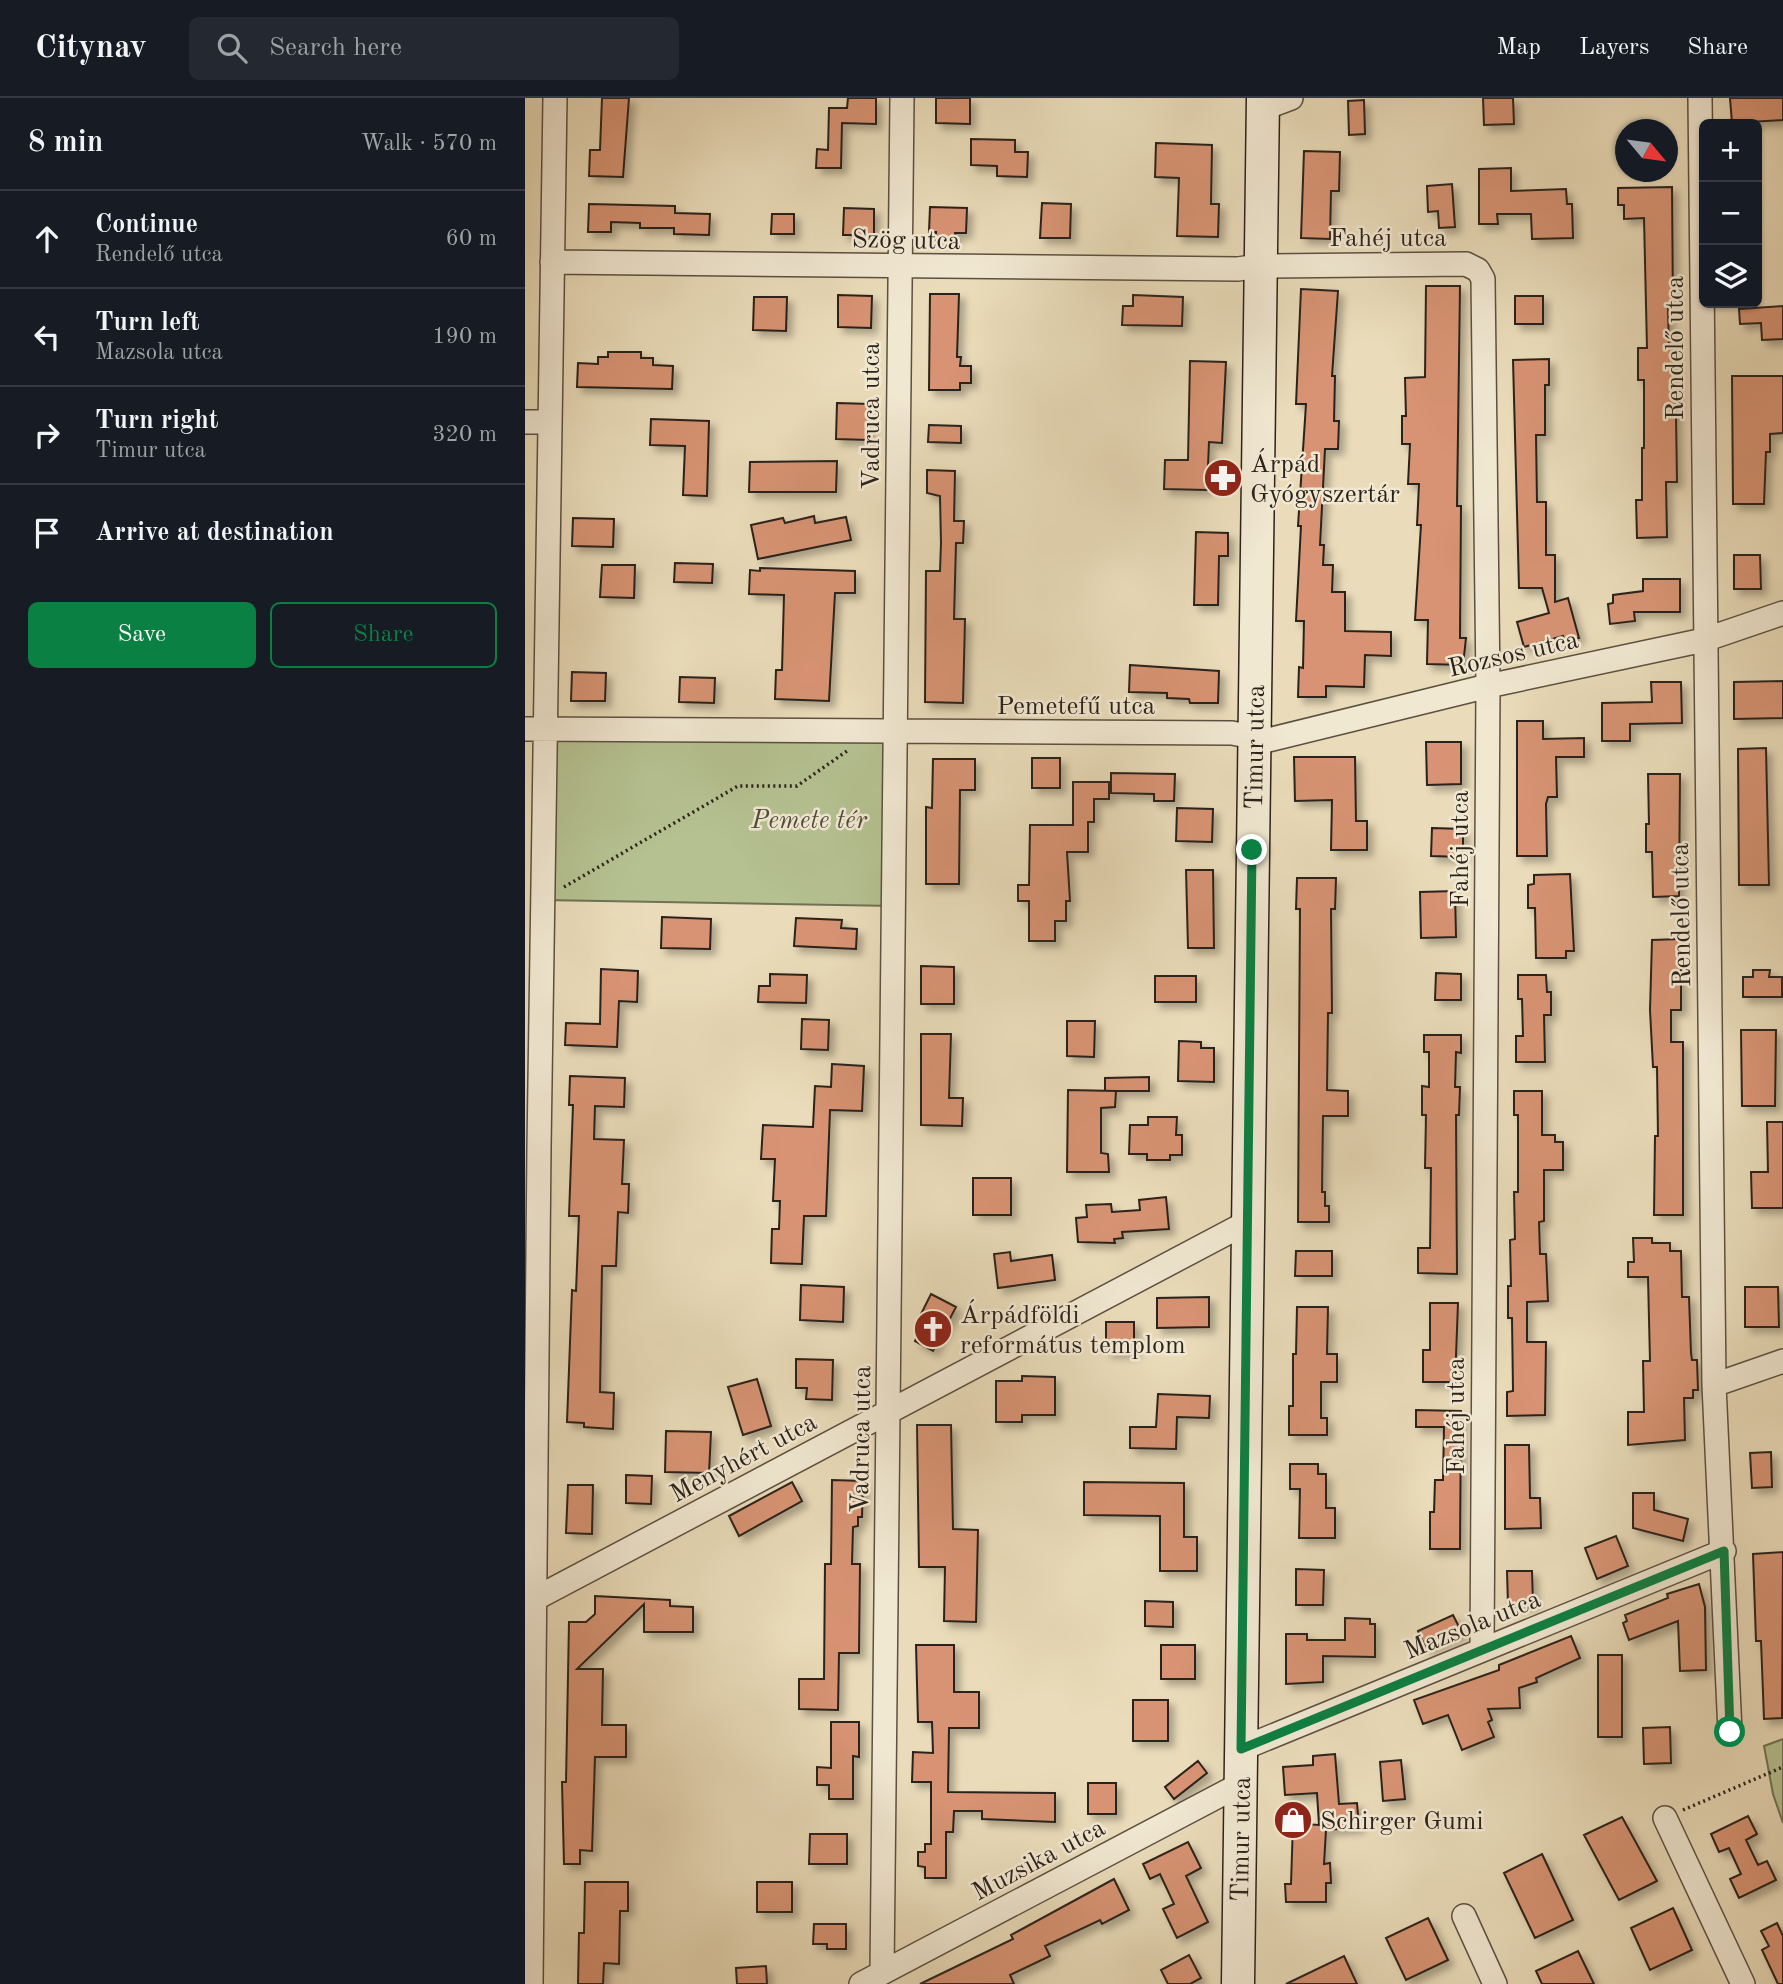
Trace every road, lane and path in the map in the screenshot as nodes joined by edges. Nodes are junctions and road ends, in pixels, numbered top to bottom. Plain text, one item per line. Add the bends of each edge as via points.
1 (555, 98) edge
2 (902, 98) edge
3 (1700, 98) edge
4 (1272, 102) edge
5 (552, 262) junction
6 (1259, 266) junction
7 (899, 267) junction
8 (525, 422) edge
9 (550, 422) junction
10 (1783, 613) edge
11 (1704, 640) junction
12 (1488, 685) junction
13 (535, 729) edge
14 (897, 733) junction
15 (1254, 737) junction
16 (852, 748) dead end
17 (543, 900) junction
18 (532, 1147) edge
19 (1246, 1223) junction
20 (1783, 1362) edge
21 (1714, 1385) junction
22 (888, 1412) junction
23 (1724, 1551) junction
24 (529, 1601) edge
25 (1482, 1650) junction
26 (1730, 1732) dead end
27 (1241, 1749) junction
28 (1783, 1767) edge
29 (1241, 1784) junction
30 (1665, 1818) joint
31 (1464, 1916) dead end
32 (882, 1973) junction
33 (530, 1984) edge
34 (861, 1984) edge
35 (1238, 1984) edge
36 (1495, 1984) edge
37 (1743, 1984) edge

1 - 5 street
2 - 7 street, Vadruca utca
3 - 11 street, Rendelő utca
4 - 6 street, Timur utca
5 - 7 street, Szög utca
5 - 9 street
6 - 7 street, Szög utca
6 - 12 street, Fahéj utca via 1466,264 1483,279
6 - 15 street, Timur utca
7 - 14 street, Vadruca utca
8 - 9 street
9 - 13 street
10 - 11 street, Rozsos utca
11 - 12 street, Rozsos utca
11 - 21 street, Rendelő utca
12 - 15 street, Rozsos utca via 1324,728 1268,740
12 - 25 street, Fahéj utca
13 - 14 street
13 - 17 street
14 - 15 street, Pemetefű utca via 1232,733
14 - 22 street, Vadruca utca
15 - 19 street, Timur utca
16 - 17 path via 797,786 738,786
17 - 18 street
18 - 24 street
19 - 22 street, Menyhért utca
19 - 27 street, Timur utca
20 - 21 street
21 - 23 street, Rendelő utca
22 - 24 street, Menyhért utca
22 - 32 street, Vadruca utca
23 - 25 street, Mazsola utca
23 - 26 street, Rendelő utca
24 - 33 street
25 - 27 street, Mazsola utca
27 - 29 street, Timur utca
28 - 30 path
29 - 32 street, Muzsika utca
29 - 35 street, Timur utca
30 - 37 street
31 - 36 street
32 - 34 street, Muzsika utca

